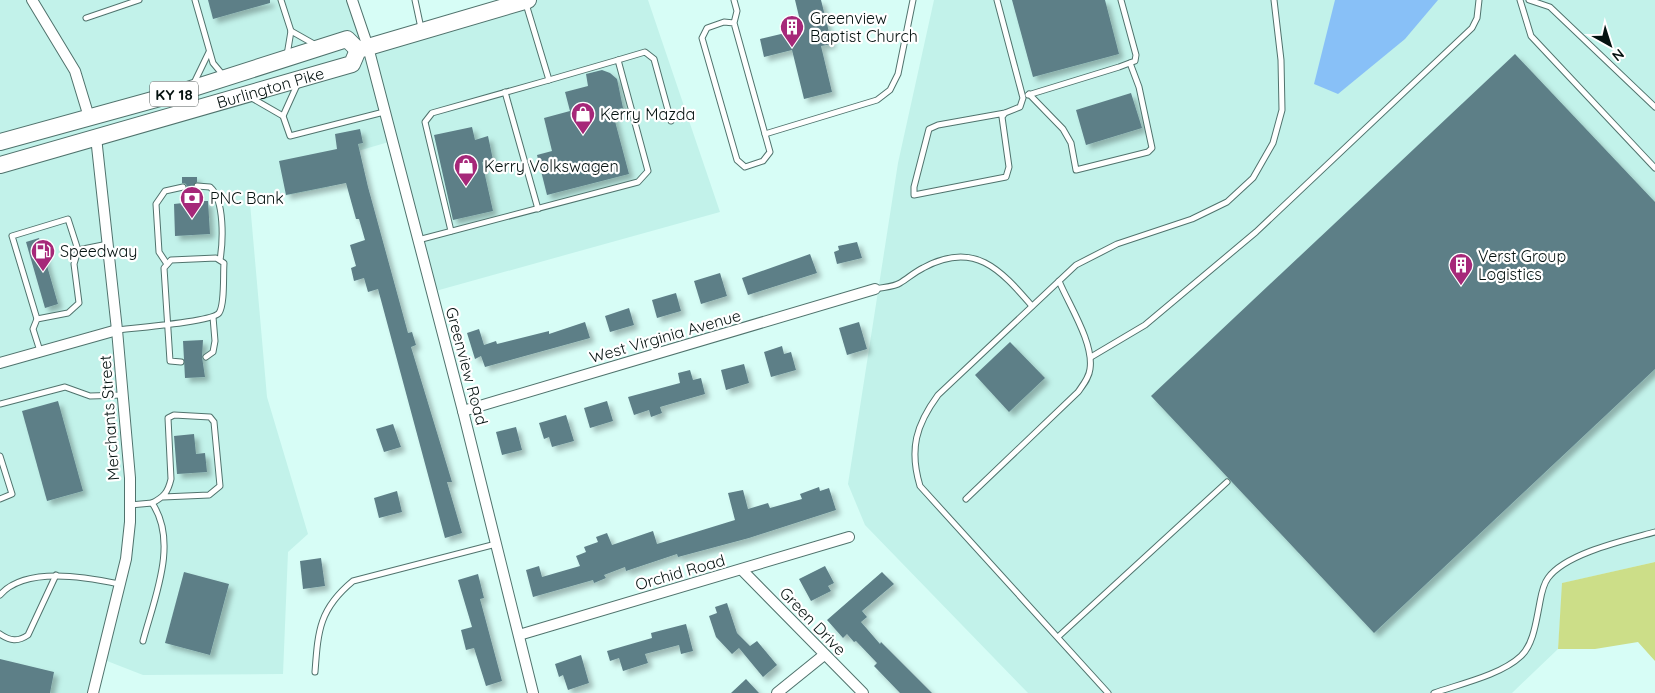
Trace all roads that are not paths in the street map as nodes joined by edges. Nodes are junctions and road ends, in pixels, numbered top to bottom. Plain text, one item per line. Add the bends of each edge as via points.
1 (32, 0) edge
2 (140, 0) edge
3 (194, 0) edge
4 (281, 0) edge
5 (352, 0) edge
6 (414, 0) edge
7 (526, 0) edge
8 (734, 0) edge
9 (913, 0) edge
10 (997, 0) edge
11 (1122, 0) edge
12 (1274, 0) edge
13 (1479, 0) edge
14 (1520, 0) edge
15 (1529, 0) edge
16 (86, 18) dead end
17 (734, 24) junction
18 (291, 31) junction
19 (421, 31) junction
20 (324, 47) junction
21 (363, 48) junction
22 (209, 52) junction
23 (285, 59) junction
24 (618, 60) junction
25 (1130, 63) junction
26 (226, 78) junction
27 (301, 79) junction
28 (549, 80) junction
29 (189, 90) junction
30 (505, 92) junction
31 (246, 94) junction
32 (1030, 94) junction
33 (1023, 96) junction
34 (1655, 107) edge
35 (384, 112) junction
36 (1005, 113) junction
37 (283, 116) junction
38 (90, 117) junction
39 (671, 122) dead end
40 (765, 134) junction
41 (96, 137) junction
42 (0, 142) edge
43 (0, 165) edge
44 (1655, 168) edge
45 (197, 186) dead end
46 (182, 187) dead end
47 (538, 209) junction
48 (452, 231) junction
49 (418, 240) junction
50 (108, 244) junction
51 (78, 250) junction
52 (220, 260) junction
53 (167, 264) junction
54 (1058, 281) junction
55 (875, 289) joint
56 (1032, 306) junction
57 (213, 317) junction
58 (37, 319) junction
59 (168, 324) junction
60 (117, 330) junction
61 (40, 351) junction
62 (206, 356) dead end
63 (1091, 357) junction
64 (181, 362) dead end
65 (0, 363) edge
66 (123, 394) junction
67 (0, 404) edge
68 (463, 411) junction
69 (0, 456) edge
70 (1227, 482) dead end
71 (163, 497) junction
72 (0, 499) edge
73 (966, 499) dead end
74 (152, 503) junction
75 (130, 505) junction
76 (1655, 532) edge
77 (850, 537) dead end
78 (496, 544) junction
79 (742, 570) junction
80 (56, 575) junction
81 (120, 584) junction
82 (0, 595) edge
83 (0, 634) edge
84 (520, 635) junction
85 (1059, 636) junction
86 (144, 641) dead end
87 (824, 655) junction
88 (315, 672) dead end
89 (93, 693) edge
90 (533, 693) edge
91 (777, 693) edge
92 (863, 693) edge
93 (1108, 693) edge
94 (1434, 693) edge

1 - 38 street via 75,71
2 - 16 lane
3 - 22 lane
4 - 18 lane
5 - 21 street, Greenview Road
6 - 19 lane
7 - 19 main road
7 - 28 lane
8 - 17 lane via 737,11
9 - 40 lane via 898,74 890,90 877,100
10 - 33 lane
11 - 25 lane via 1136,55
12 - 54 lane via 1282,60 1282,110 1273,143 1254,178 1227,202 1192,219 1117,244 1076,265
13 - 63 lane via 1472,28 1256,232 1145,325
14 - 44 lane via 1531,36
15 - 34 lane via 1550,7
17 - 40 lane
17 - 40 lane via 724,22 707,28 702,38 737,160 745,167 763,161 770,152
18 - 20 lane
18 - 23 lane
19 - 21 main road
20 - 21 main road, Burlington Pike / KY 18 via 347,40
20 - 23 main road, Burlington Pike / KY 18
21 - 27 main road, Burlington Pike / KY 18 via 352,64
21 - 35 street, Greenview Road
22 - 26 lane via 213,63
22 - 29 lane
23 - 26 main road, Burlington Pike / KY 18
24 - 28 lane
24 - 39 lane via 645,52 654,59
24 - 47 lane via 648,171 638,182
25 - 32 lane
25 - 32 lane via 1147,121 1152,148 1148,152 1076,170 1071,143 1063,129
26 - 29 main road, Burlington Pike / KY 18
27 - 31 main road, Burlington Pike / KY 18
27 - 37 lane
28 - 30 lane
29 - 38 main road, Burlington Pike / KY 18
30 - 47 lane
30 - 48 lane via 432,113 425,122
31 - 37 lane
31 - 41 main road, Burlington Pike / KY 18
32 - 33 lane
33 - 36 lane via 1020,107
35 - 37 lane via 290,136
35 - 49 street, Greenview Road
36 - 36 lane via 1002,117 1009,167 1006,177 914,195 929,129
38 - 42 main road, Burlington Pike / KY 18
41 - 43 main road, Burlington Pike / KY 18
41 - 50 street, Merchants Street
45 - 52 lane via 210,187 218,196 222,238
46 - 53 lane via 160,194 156,204 159,252
47 - 48 lane
48 - 49 lane
49 - 68 street, Greenview Road
50 - 51 lane
50 - 60 street, Merchants Street
51 - 58 lane via 74,264 79,303 68,312
51 - 58 lane via 68,219 12,236
52 - 53 lane via 171,260
52 - 57 lane via 224,263 221,308
53 - 59 lane via 164,268
54 - 56 lane
54 - 63 lane
55 - 56 lane via 899,284 924,266 949,258 973,257 990,264
55 - 68 street, West Virginia Avenue
56 - 85 lane via 938,395 925,413 917,433 914,454 920,486
57 - 59 lane
57 - 62 lane via 213,352
58 - 61 lane via 33,329
59 - 60 lane
59 - 64 lane via 170,361
60 - 61 street
60 - 66 street, Merchants Street
61 - 65 street
63 - 73 lane via 1088,379 1078,392
66 - 67 lane via 90,396 66,387
66 - 75 street, Merchants Street
68 - 78 street, Greenview Road
69 - 72 lane via 12,494
70 - 85 lane
71 - 71 lane via 171,478 168,418 174,415 210,417 214,422 220,486 209,495
71 - 74 lane
74 - 75 lane
74 - 86 lane via 160,514 165,535 160,578
75 - 81 street, Merchants Street via 126,559
76 - 94 lane via 1615,543 1554,571 1542,589 1530,643 1523,655 1496,671
77 - 79 street, Orchid Road
78 - 84 street, Greenview Road
78 - 88 lane via 353,581 327,609 318,632
79 - 84 street, Orchid Road
79 - 87 street, Green Drive
80 - 81 lane
80 - 82 lane via 18,582
80 - 83 lane via 28,636 14,641
81 - 89 street, Merchants Street
84 - 90 street, Greenview Road
85 - 93 lane
87 - 91 street
87 - 92 street, Green Drive

